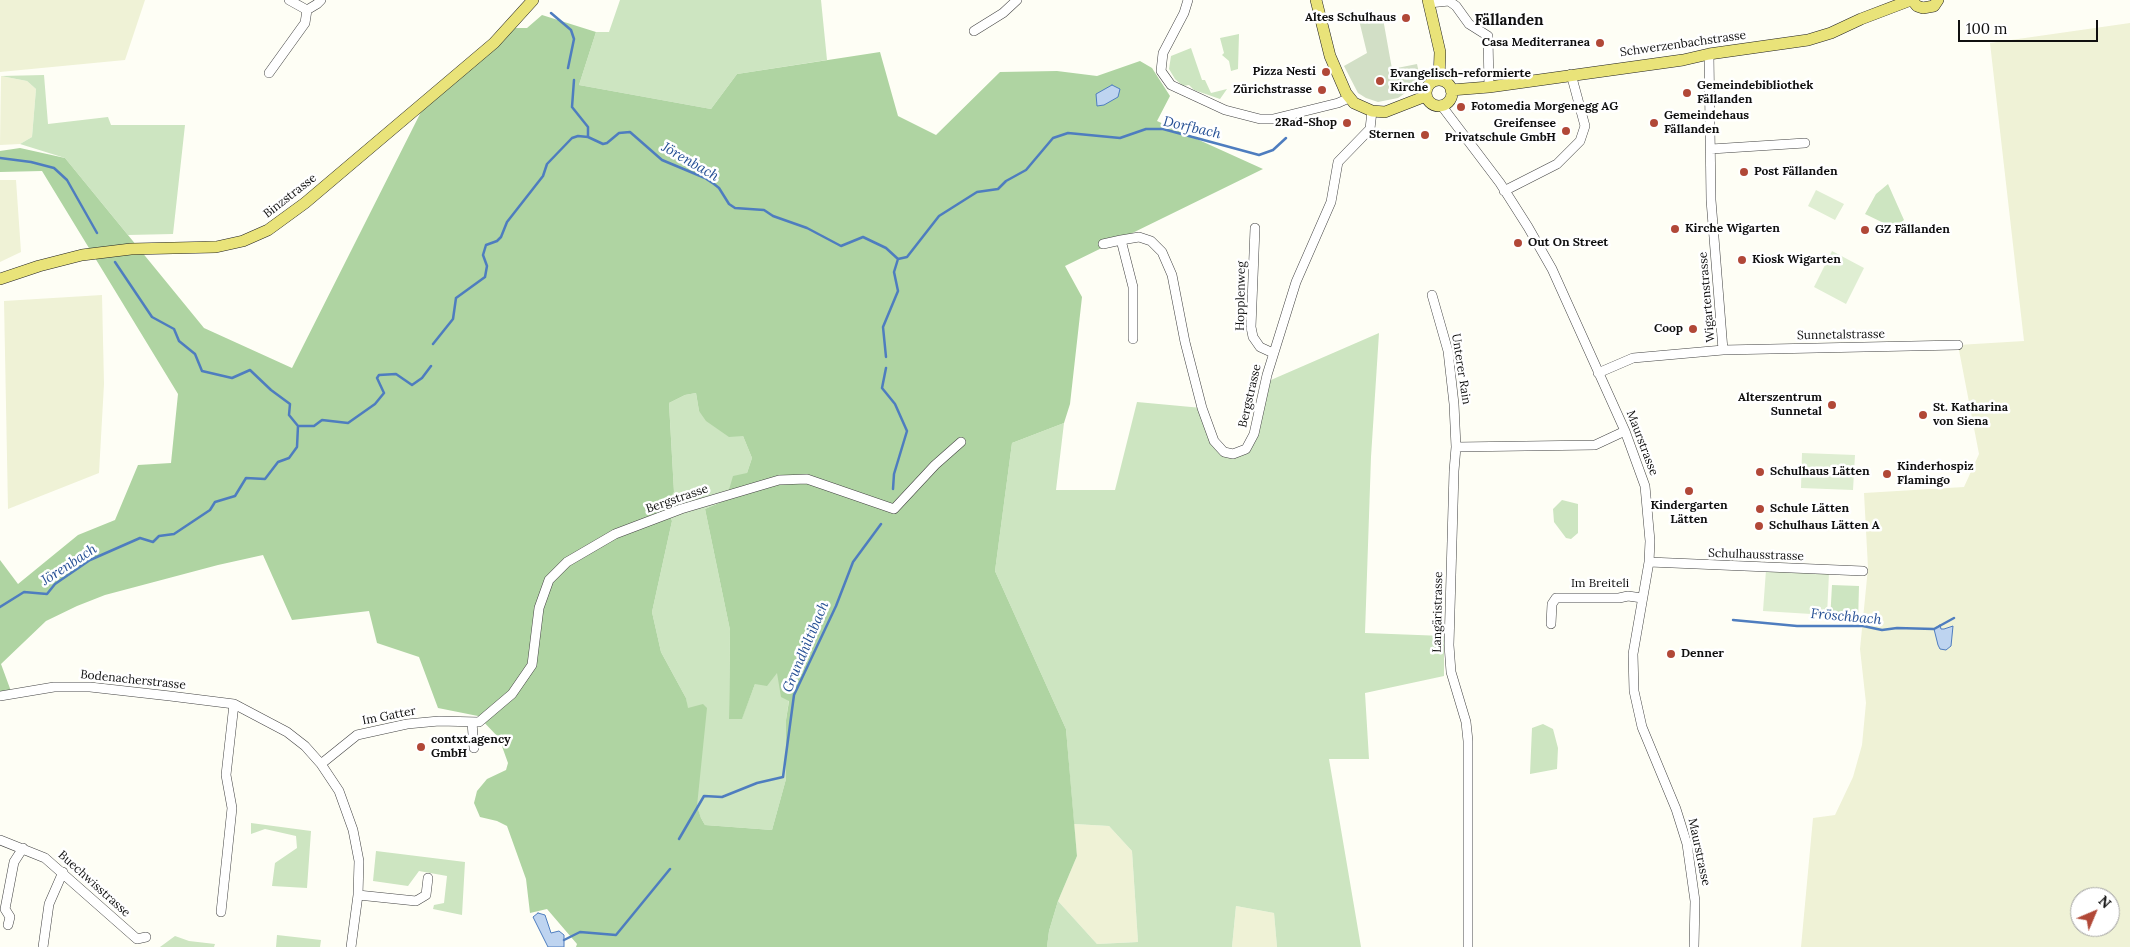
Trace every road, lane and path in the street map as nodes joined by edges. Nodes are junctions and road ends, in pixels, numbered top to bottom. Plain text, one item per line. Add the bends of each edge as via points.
1 (289, 0) edge
2 (321, 0) edge
3 (533, 0) edge
4 (1017, 0) edge
5 (1188, 0) edge
6 (1316, 0) edge
7 (1912, 0) edge
8 (1938, 0) edge
9 (1429, 1) edge
10 (1448, 1) edge
11 (307, 10) junction
12 (974, 31) dead end
13 (1709, 54) junction
14 (269, 73) dead end
15 (1571, 74) junction
16 (1439, 80) junction
17 (1489, 86) junction
18 (1451, 90) junction
19 (1426, 96) junction
20 (1349, 98) junction
21 (1441, 105) junction
22 (1372, 111) junction
23 (1805, 143) dead end
24 (1711, 149) junction
25 (1504, 191) junction
26 (1255, 228) dead end
27 (1121, 240) junction
28 (1103, 244) dead end
29 (0, 279) edge
30 (1432, 295) dead end
31 (1133, 339) dead end
32 (1958, 346) dead end
33 (1724, 350) junction
34 (1273, 353) junction
35 (1598, 373) junction
36 (1625, 431) junction
37 (961, 442) dead end
38 (1456, 447) junction
39 (1649, 562) junction
40 (1863, 571) dead end
41 (1642, 598) junction
42 (1551, 624) dead end
43 (0, 696) edge
44 (234, 704) junction
45 (476, 722) junction
46 (474, 748) dead end
47 (321, 764) junction
48 (0, 840) edge
49 (23, 848) junction
50 (63, 872) junction
51 (428, 878) dead end
52 (358, 895) junction
53 (221, 912) dead end
54 (8, 925) dead end
55 (146, 937) dead end
56 (43, 947) edge
57 (351, 947) edge
58 (1468, 947) edge
59 (1694, 947) edge

1 - 11 street
2 - 11 street
3 - 29 main road, Binzstrasse via 494,43 305,203 268,230 243,241 216,247 131,249 82,255
4 - 12 street
5 - 20 street via 1163,52 1161,71 1171,85 1225,110 1260,119 1331,105
6 - 20 main road via 1330,56
7 - 8 main road, Schwerzenbachstrasse via 1923,8 1934,6
7 - 13 main road, Schwerzenbachstrasse via 1818,38
9 - 10 street
9 - 16 main road via 1440,52
10 - 17 street via 1456,6 1469,24 1488,36
11 - 14 street via 305,23
13 - 15 main road, Schwerzenbachstrasse
13 - 24 street, Wigartenstrasse
15 - 17 main road, Schwerzenbachstrasse
15 - 25 street via 1585,126 1580,141 1557,164
16 - 18 main road via 1447,83
16 - 19 main road via 1430,83
17 - 18 main road, Schwerzenbachstrasse
18 - 21 main road via 1450,98
19 - 21 main road via 1432,103
19 - 22 main road via 1385,112
20 - 22 main road
21 - 25 street, Maurstrasse
22 - 34 street, Bergstrasse via 1370,129 1338,162 1331,202 1296,282
23 - 24 street
24 - 33 street, Wigartenstrasse via 1711,200
25 - 35 street, Maurstrasse via 1552,269
26 - 34 street, Hopplenweg via 1250,327 1260,347
27 - 28 street, Bergstrasse
27 - 31 street via 1133,287
27 - 34 street, Bergstrasse via 1139,237 1151,241 1162,252 1172,275 1202,408 1214,441 1224,452 1240,452 1251,443
30 - 38 street, Unterer Rain via 1448,351
32 - 33 street, Sunnetalstrasse
33 - 35 street, Wigartenstrasse via 1633,358
35 - 36 street, Maurstrasse
36 - 38 street via 1596,445
36 - 39 street, Maurstrasse via 1645,486
37 - 45 street, Bergstrasse via 894,509 807,479 779,480 681,509 615,534 567,562 548,580 539,608 532,665 512,694
38 - 58 street, Langäristrasse via 1449,645 1451,672 1466,722 1468,741
39 - 40 street, Schulhausstrasse
39 - 41 street, Maurstrasse
41 - 42 street, Im Breiteli via 1556,598 1552,604
41 - 59 street, Maurstrasse via 1633,654 1634,691 1642,727 1676,809 1686,844 1695,901
43 - 44 street, Bodenacherstrasse via 54,687 90,687
44 - 47 street, Bodenacherstrasse via 287,732
44 - 53 street via 226,775 232,808
45 - 46 street
45 - 47 street, Im Gatter via 407,724 357,735
47 - 52 street, Bodenacherstrasse via 339,791 353,830 359,861
48 - 49 street, Buechwisstrasse
49 - 50 street, Buechwisstrasse via 46,858
49 - 54 street via 14,862 5,910 10,917
50 - 55 street, Buechwisstrasse via 137,940
50 - 56 street via 49,904
51 - 52 street via 426,895 416,901
52 - 57 street, Bodenacherstrasse

